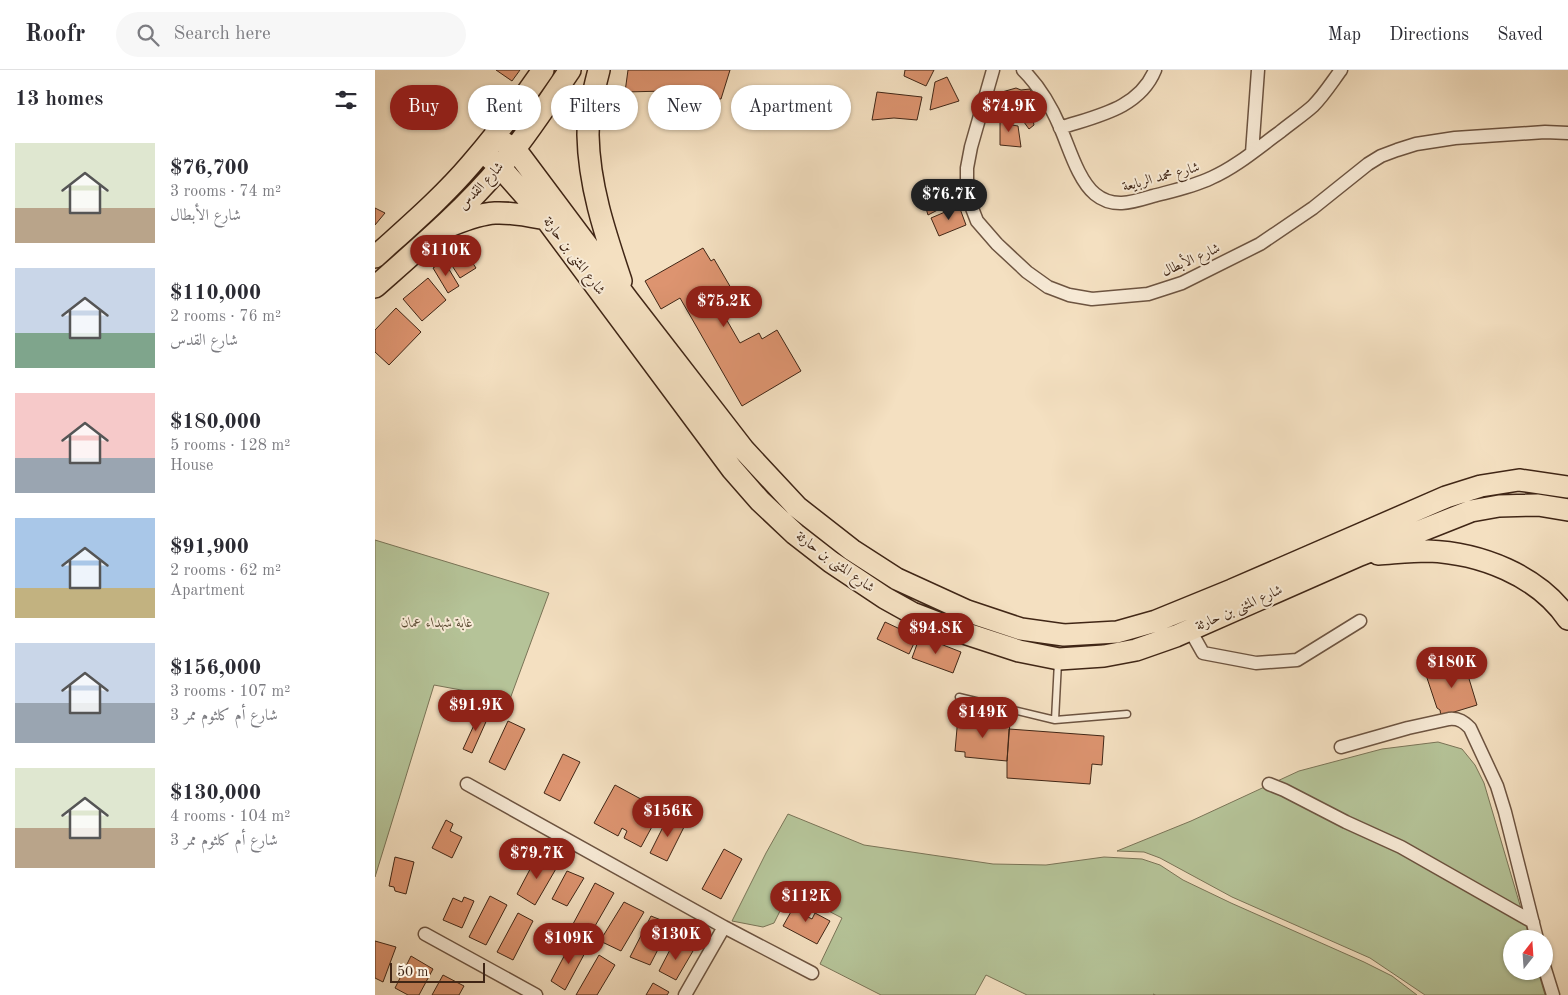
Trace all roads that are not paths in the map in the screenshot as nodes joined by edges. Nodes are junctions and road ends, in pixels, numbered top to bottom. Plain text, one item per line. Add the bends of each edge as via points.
1 (543, 70) edge
2 (570, 70) edge
3 (599, 70) edge
4 (993, 70) edge
5 (1023, 70) edge
6 (1155, 70) edge
7 (1258, 70) edge
8 (1341, 70) edge
9 (1060, 128) junction
10 (1568, 133) edge
11 (488, 144) junction
12 (515, 149) junction
13 (1252, 153) junction
14 (500, 167) junction
15 (547, 219) junction
16 (439, 230) junction
17 (375, 257) edge
18 (375, 287) edge
19 (628, 300) junction
20 (1568, 487) edge
21 (1568, 510) edge
22 (1360, 555) junction
23 (1568, 619) edge
24 (1360, 621) dead end
25 (1190, 630) junction
26 (1059, 659) junction
27 (959, 697) dead end
28 (1127, 714) dead end
29 (1055, 720) junction
30 (1341, 746) dead end
31 (467, 784) dead end
32 (1269, 784) dead end
33 (1533, 922) junction
34 (724, 927) junction
35 (1535, 930) edge
36 (425, 934) dead end
37 (812, 973) dead end
38 (1548, 980) edge
39 (536, 995) edge
40 (685, 995) edge
41 (1553, 995) edge

1 - 11 highway, شارع القدس
2 - 12 highway, شارع القدس
3 - 19 highway via 588,134 591,172 601,220
4 - 10 street, شارع الأبطال via 967,168 970,203 977,221 1027,272 1048,287 1092,299 1148,294 1182,283 1260,244 1313,208 1368,164 1397,150 1455,138
5 - 9 street, شارع محمد الربايعة via 1048,101
6 - 9 street via 1144,89 1122,107
7 - 13 street
8 - 13 street, شارع محمد الربايعة via 1312,106
9 - 13 street, شارع محمد الربايعة via 1085,182 1094,194 1115,204 1130,203 1190,186 1211,178
11 - 12 highway, شارع المثنى بن حارثة
11 - 14 highway, شارع المثنى بن حارثة
11 - 17 highway, شارع القدس via 425,212
12 - 14 highway, شارع القدس
12 - 19 highway, شارع المثنى بن حارثة
14 - 15 highway, شارع المثنى بن حارثة
14 - 16 highway, شارع القدس
15 - 16 highway via 494,213
15 - 26 highway, شارع المثنى بن حارثة via 732,469 795,534 831,562 912,613 1019,651
16 - 18 highway, شارع القدس
19 - 20 highway, شارع المثنى بن حارثة via 744,450 797,507 852,550 897,579 967,611 1021,628 1064,635 1117,632 1155,621 1232,590 1446,497 1481,486 1519,480
21 - 22 highway, شارع المثنى بن حارثة via 1538,505 1471,511
22 - 23 highway via 1428,551 1489,563 1515,573 1539,588
22 - 25 highway, شارع المثنى بن حارثة
24 - 25 street via 1297,660 1256,663 1203,653
25 - 26 highway, شارع المثنى بن حارثة via 1136,650
26 - 29 lane
27 - 29 lane
28 - 29 lane
30 - 33 street via 1449,719 1456,718 1467,724 1497,786
31 - 34 street
32 - 33 street via 1401,847
33 - 35 street
34 - 37 street
34 - 40 street
36 - 39 street
38 - 41 street

